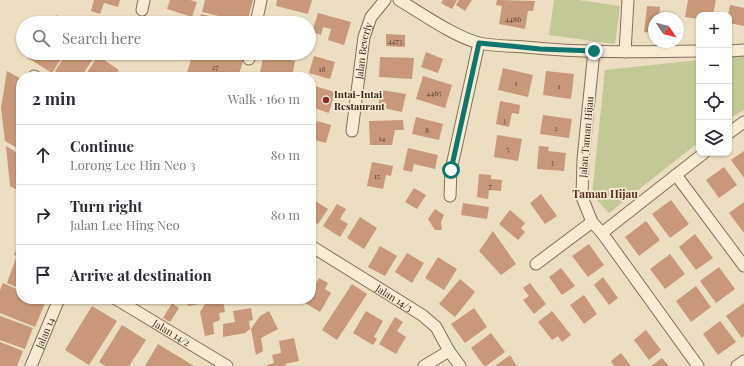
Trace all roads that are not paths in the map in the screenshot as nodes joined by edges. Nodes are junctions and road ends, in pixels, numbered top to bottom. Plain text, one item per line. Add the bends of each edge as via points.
1 (261, 0) edge
2 (385, 0) edge
3 (399, 0) edge
4 (628, 0) edge
5 (258, 16) edge
6 (479, 43) junction
7 (744, 50) edge
8 (594, 51) junction
9 (696, 51) edge
10 (732, 51) edge
11 (624, 52) junction
12 (744, 122) edge
13 (352, 131) dead end
14 (732, 131) edge
15 (700, 156) edge
16 (676, 175) junction
17 (450, 196) dead end
18 (592, 222) junction
19 (602, 233) junction
20 (316, 249) edge
21 (536, 264) dead end
22 (744, 266) edge
23 (57, 304) edge
24 (124, 304) edge
25 (448, 351) junction
26 (744, 361) edge
27 (30, 366) edge
28 (227, 366) edge
29 (424, 366) edge
30 (460, 366) edge
31 (698, 366) edge
32 (737, 366) edge

1 - 5 street
2 - 13 street, Jalan Beverly via 371,17 364,36
3 - 6 street via 440,25
4 - 11 street
6 - 8 street
6 - 17 street via 451,170
7 - 10 street
8 - 11 street
8 - 18 street, Jalan Taman Hijau via 583,159 582,197
9 - 11 street
12 - 14 street
15 - 16 street
16 - 19 street
16 - 22 street
18 - 19 street, Jalan Taman Hijau
18 - 21 street
19 - 31 street, Jalan Taman Hijau
20 - 25 street, Jalan 14/3 via 422,315 436,327
23 - 27 street, Jalan 14
24 - 28 street, Jalan 14/2
25 - 29 street
25 - 30 street, Jalan 14/3
26 - 32 street

